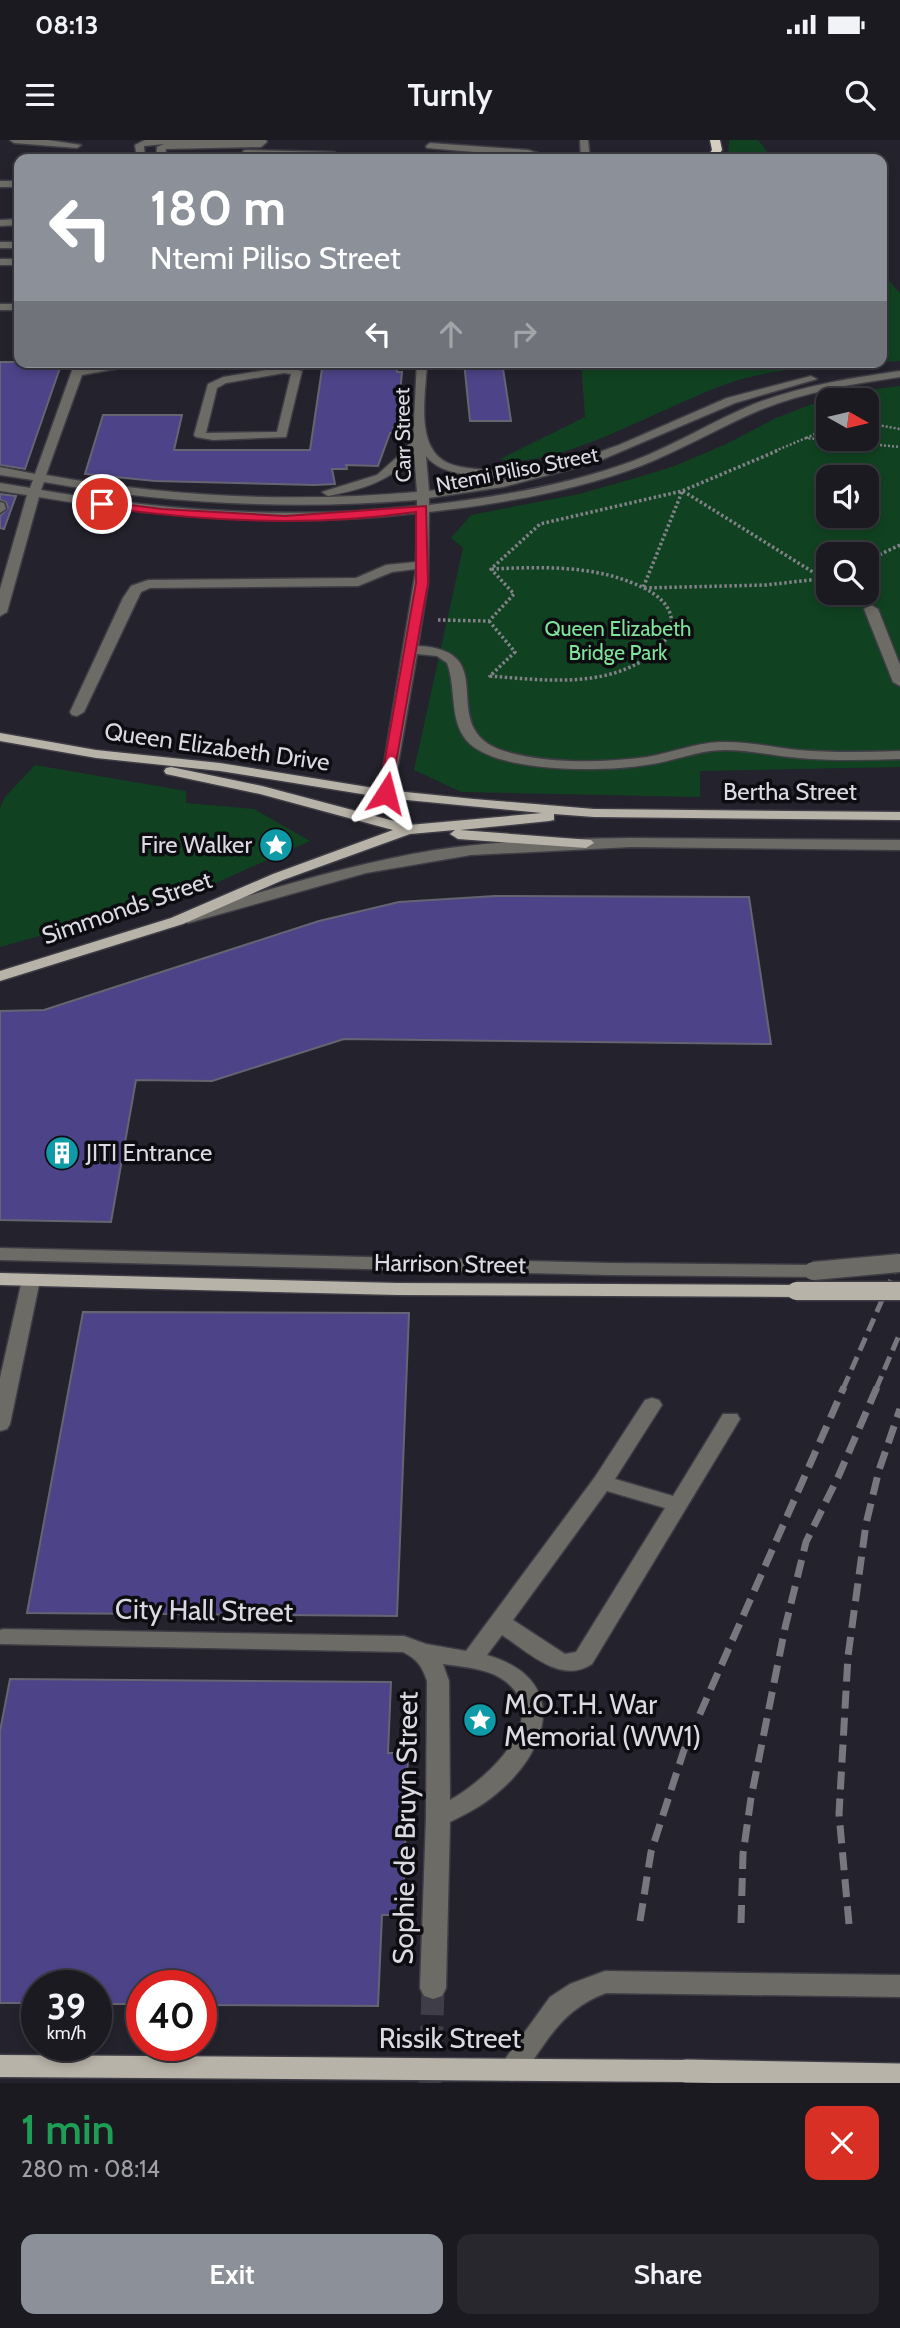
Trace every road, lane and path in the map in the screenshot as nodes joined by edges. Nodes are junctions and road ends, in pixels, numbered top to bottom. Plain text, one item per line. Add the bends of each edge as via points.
1 (14, 140) edge
2 (150, 140) edge
3 (77, 145) dead end
4 (430, 147) edge
5 (161, 153) edge
6 (140, 154) edge
7 (248, 154) edge
8 (449, 154) edge
9 (532, 154) edge
10 (79, 368) edge
11 (245, 368) edge
12 (268, 368) edge
13 (276, 368) edge
14 (422, 368) edge
15 (900, 368) edge
16 (900, 374) edge
17 (251, 375) junction
18 (879, 425) edge
19 (900, 429) edge
20 (816, 433) edge
21 (419, 438) junction
22 (806, 438) junction
23 (900, 447) edge
24 (572, 467) junction
25 (0, 471) edge
26 (40, 479) junction
27 (0, 487) edge
28 (682, 491) junction
29 (34, 494) junction
30 (252, 500) junction
31 (422, 502) junction
32 (900, 545) edge
33 (879, 555) edge
34 (422, 565) junction
35 (491, 569) junction
36 (816, 573) edge
37 (816, 580) edge
38 (5, 581) edge
39 (643, 588) junction
40 (871, 609) dead end
41 (0, 612) edge
42 (434, 620) dead end
43 (489, 621) junction
44 (409, 650) junction
45 (900, 682) edge
46 (77, 712) dead end
47 (0, 737) edge
48 (96, 754) junction
49 (900, 755) edge
50 (386, 793) junction
51 (594, 813) junction
52 (680, 814) joint
53 (900, 816) edge
54 (408, 830) junction
55 (586, 843) junction
56 (900, 845) edge
57 (177, 921) junction
58 (0, 976) edge
59 (0, 1254) edge
60 (900, 1263) edge
61 (0, 1279) edge
62 (31, 1280) junction
63 (900, 1291) edge
64 (652, 1405) dead end
65 (730, 1419) dead end
66 (0, 1424) edge
67 (602, 1482) junction
68 (677, 1504) junction
69 (500, 1623) junction
70 (3, 1637) dead end
71 (415, 1648) junction
72 (471, 1661) junction
73 (439, 1818) junction
74 (900, 1986) edge
75 (433, 1988) tunnel mouth
76 (0, 2066) edge
77 (512, 2070) junction
78 (900, 2075) edge
79 (575, 2077) edge

1 - 3 street
2 - 5 street
2 - 5 street via 263,142 181,144
2 - 6 street via 139,145
4 - 8 street
4 - 9 street
5 - 7 street
10 - 26 street
11 - 17 street
12 - 17 street
13 - 17 street via 297,372 282,435 200,435 212,386
14 - 21 street, Carr Street
15 - 24 street, Ntemi Piliso Street via 767,387
16 - 31 street, Ntemi Piliso Street via 774,401 645,461 579,481 474,501
18 - 19 path
20 - 22 path
21 - 24 street via 435,460 463,471 501,475
21 - 30 street via 398,468 361,486
21 - 31 street, Carr Street
22 - 23 path
22 - 28 path
24 - 31 street, Ntemi Piliso Street
25 - 26 street, Ntemi Piliso Street
26 - 29 street
26 - 30 street, Ntemi Piliso Street via 182,497
27 - 29 street, Ntemi Piliso Street
28 - 35 path via 540,524
28 - 36 path
28 - 39 path
29 - 31 street, Ntemi Piliso Street via 214,516 332,517
29 - 38 street
30 - 31 street, Ntemi Piliso Street
31 - 34 street, Carr Street
32 - 33 path
34 - 44 street, Carr Street
34 - 46 street via 390,568 358,582 148,584 136,589
35 - 39 path via 566,568 606,574
35 - 43 path via 514,594
37 - 39 path
38 - 41 street
39 - 43 path via 665,606 672,624 670,639 657,653 607,675 535,681 490,676 515,652
40 - 45 street
42 - 43 path
44 - 49 street via 450,657 456,664 461,715 470,738 506,756 604,764 721,746 827,757
44 - 50 street, Carr Street
47 - 48 main road, Queen Elizabeth Drive
48 - 50 main road, Queen Elizabeth Drive via 220,767
48 - 54 main road via 262,790
50 - 51 main road, Queen Elizabeth Drive
51 - 52 main road, Queen Elizabeth Drive
51 - 54 main road, Simmonds Street
52 - 53 main road, Bertha Street
54 - 55 main road
54 - 57 main road, Simmonds Street via 278,877
55 - 56 street
55 - 57 street via 419,858
57 - 58 main road, Simmonds Street
59 - 60 street, bridge via 622,1270 813,1271
61 - 62 main road, Harrison Street
62 - 63 main road, Harrison Street, bridge via 398,1289
62 - 66 street
64 - 67 street
65 - 68 street
67 - 68 street
67 - 69 street
68 - 69 street via 584,1657 575,1664 560,1662
69 - 72 street
70 - 71 street, City Hall Street
71 - 72 street, City Hall Street
71 - 73 street, Sophie de Bruyn Street via 433,1663 438,1681
72 - 73 street, City Hall Street via 492,1665 528,1687 533,1710 530,1732 514,1760 488,1787
73 - 75 street, Sophie de Bruyn Street
74 - 77 street via 605,1982 559,2005
76 - 77 main road, Rissik Street
77 - 79 main road, Rissik Street
78 - 79 main road, Rissik Street, bridge via 686,2071

